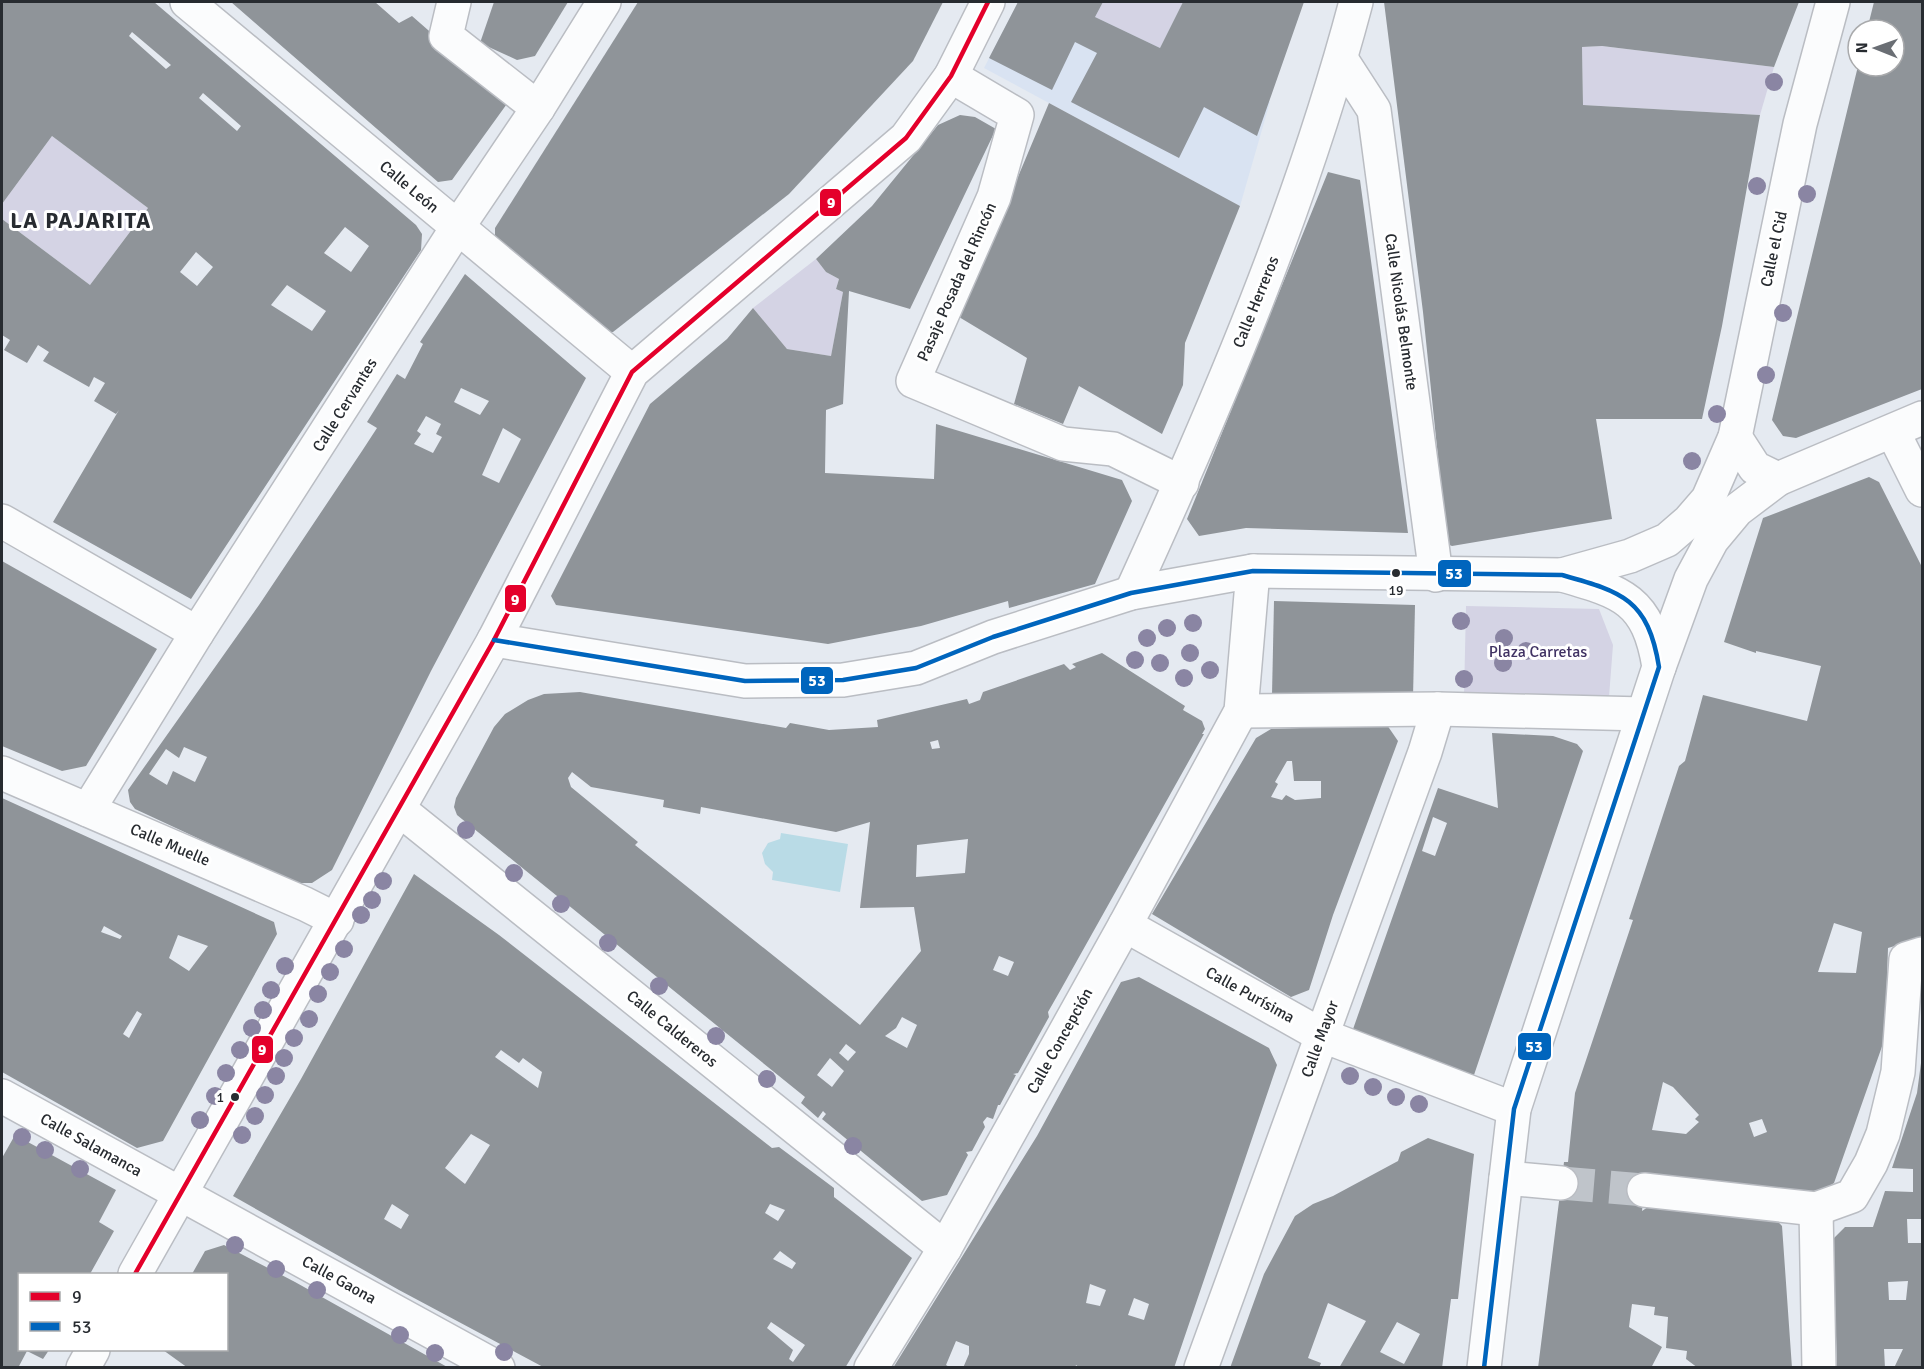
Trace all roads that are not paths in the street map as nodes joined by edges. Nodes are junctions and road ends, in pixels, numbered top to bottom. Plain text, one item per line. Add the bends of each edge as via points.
1 (187, 2) edge
2 (454, 2) edge
3 (604, 2) edge
4 (988, 2) edge
5 (1356, 2) edge
6 (1833, 2) edge
7 (1341, 59) junction
8 (951, 76) junction
9 (538, 108) junction
10 (458, 228) junction
11 (632, 372) junction
12 (1923, 418) edge
13 (1893, 432) junction
14 (1735, 437) junction
15 (1779, 479) junction
16 (1182, 483) junction
17 (1923, 490) edge
18 (2, 521) edge
19 (1253, 571) junction
20 (1436, 575) junction
21 (1562, 575) junction
22 (1131, 593) junction
23 (197, 633) junction
24 (495, 640) junction
25 (1659, 667) junction
26 (1438, 710) junction
27 (1242, 711) junction
28 (1643, 714) junction
29 (2, 773) edge
30 (88, 810) junction
31 (400, 810) junction
32 (337, 921) junction
33 (1125, 925) junction
34 (1923, 954) edge
35 (1321, 1035) junction
36 (2, 1096) edge
37 (1514, 1109) junction
38 (1506, 1178) junction
39 (1561, 1183) tunnel mouth
40 (1644, 1190) tunnel mouth
41 (179, 1195) junction
42 (1816, 1209) junction
43 (945, 1248) junction
44 (136, 1273) edge
45 (92, 1351) edge
46 (83, 1368) edge
47 (498, 1368) edge
48 (871, 1368) edge
49 (1201, 1368) edge
50 (1484, 1368) edge
51 (1819, 1368) edge

1 - 10 street, Calle León
2 - 9 street via 446,36
3 - 9 street, Calle Cervantes
4 - 8 street
5 - 7 street, Calle Herreros
6 - 14 street, Calle el Cid via 1800,124
7 - 16 street, Calle Herreros via 1282,238
7 - 20 street, Calle Nicolás Belmonte via 1374,110
8 - 11 street via 906,138
8 - 16 street, Pasaje Posada del Rincón via 1017,115 994,197 913,381 1063,444 1113,449
9 - 10 street, Calle Cervantes
10 - 11 street, Calle León
10 - 23 street, Calle Cervantes
11 - 24 street
12 - 13 street
13 - 15 street
13 - 17 street
14 - 15 street via 1755,468
14 - 21 street, Calle el Cid via 1708,499 1667,540 1630,556
15 - 25 street via 1737,510 1712,540 1691,579
16 - 22 street, Calle Herreros
18 - 23 street
19 - 20 street
19 - 22 street
19 - 27 street
20 - 21 street
21 - 25 street via 1611,589 1638,607 1655,643
22 - 24 street via 993,637 916,668 843,681 745,681
23 - 30 street, Calle Cervantes
24 - 31 street
25 - 28 street
26 - 27 street
26 - 28 street
26 - 35 street, Calle Mayor
27 - 33 street, Calle Concepción
28 - 37 street
29 - 30 street, Calle Muelle
30 - 32 street, Calle Muelle
31 - 32 street
31 - 43 street, Calle Caldereros
32 - 41 street
33 - 35 street, Calle Purísima
33 - 43 street, Calle Concepción
34 - 42 street via 1906,959 1898,1072 1883,1134 1871,1163 1851,1196
35 - 37 street, Calle Purísima
35 - 49 street, Calle Mayor
36 - 41 street, Calle Salamanca
37 - 38 street
38 - 39 street
38 - 50 street
40 - 42 street
41 - 44 street
41 - 47 street, Calle Gaona
42 - 51 street
43 - 48 street, Calle Concepción
45 - 46 street

